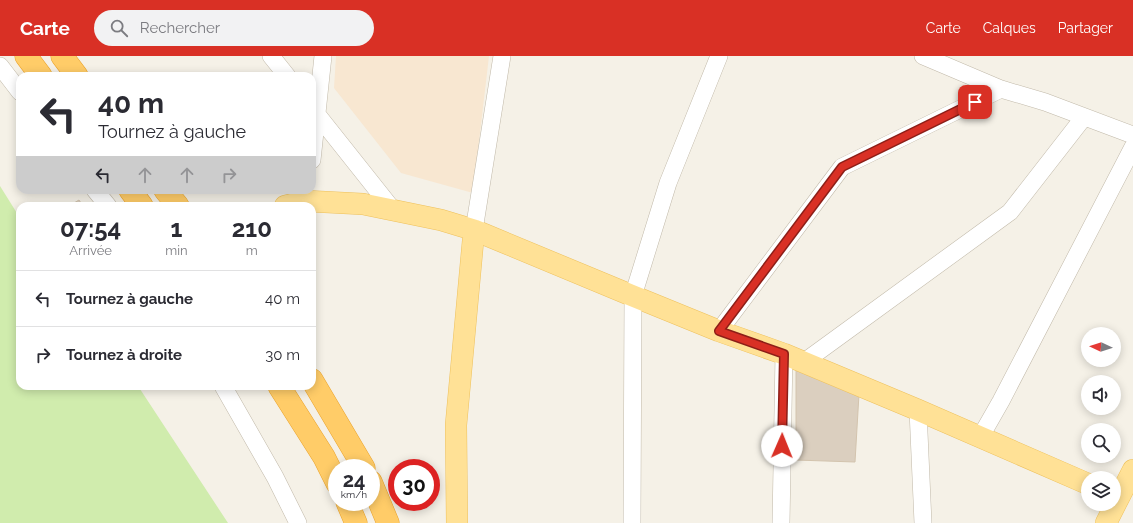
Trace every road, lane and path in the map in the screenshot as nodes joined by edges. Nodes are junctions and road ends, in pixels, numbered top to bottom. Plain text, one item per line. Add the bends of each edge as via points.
1 (26, 56) edge
2 (62, 56) edge
3 (271, 56) edge
4 (323, 56) edge
5 (502, 56) edge
6 (719, 56) edge
7 (923, 56) edge
8 (0, 66) edge
9 (38, 72) edge
10 (74, 72) edge
11 (283, 72) edge
12 (16, 87) edge
13 (1001, 89) junction
14 (316, 105) edge
15 (316, 113) edge
16 (1084, 117) junction
17 (1133, 135) edge
18 (1133, 147) edge
19 (98, 194) edge
20 (168, 194) edge
21 (307, 196) edge
22 (105, 202) edge
23 (175, 202) edge
24 (294, 202) edge
25 (393, 210) junction
26 (474, 230) junction
27 (633, 296) junction
28 (719, 331) junction
29 (784, 354) junction
30 (804, 362) junction
31 (316, 387) edge
32 (225, 390) edge
33 (282, 390) edge
34 (918, 410) junction
35 (981, 436) junction
36 (359, 459) edge
37 (328, 465) edge
38 (1133, 470) edge
39 (1081, 481) edge
40 (1122, 500) edge
41 (380, 504) edge
42 (351, 511) edge
43 (298, 523) edge
44 (356, 523) edge
45 (388, 523) edge
46 (457, 523) edge
47 (632, 523) edge
48 (781, 523) edge
49 (923, 523) edge
50 (1106, 523) edge

1 - 9 highway
2 - 10 highway
3 - 11 street
4 - 14 street
5 - 26 street
6 - 27 street via 668,183
7 - 13 street
8 - 12 street
13 - 16 street
13 - 28 street via 842,167
15 - 25 street
16 - 17 street
16 - 30 street via 1010,212
18 - 35 street
19 - 22 street
20 - 23 highway
21 - 24 main road
21 - 25 main road
25 - 26 main road
26 - 27 main road
26 - 46 main road via 456,425
27 - 28 main road
27 - 47 street
28 - 29 main road
29 - 30 main road
29 - 48 street
30 - 34 main road
31 - 36 highway
32 - 43 street
33 - 37 highway
34 - 35 main road
34 - 49 street
35 - 39 main road
38 - 40 main road
40 - 50 main road
41 - 45 highway
42 - 44 highway

